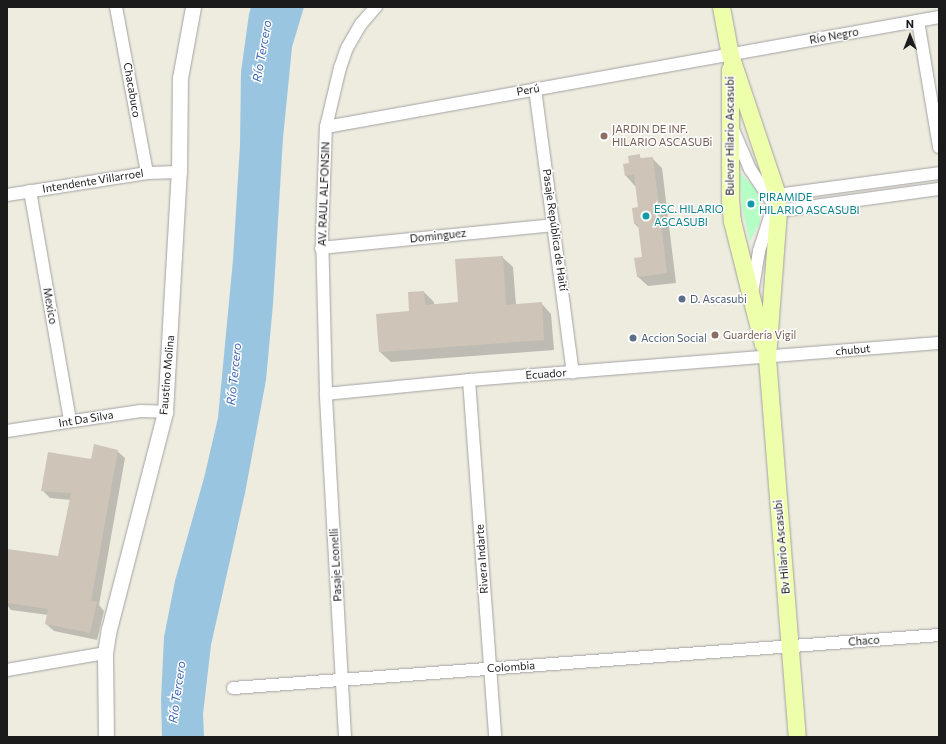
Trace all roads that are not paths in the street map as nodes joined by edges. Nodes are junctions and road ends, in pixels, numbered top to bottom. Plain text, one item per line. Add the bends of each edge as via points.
1 (116, 7) edge
2 (193, 7) edge
3 (376, 7) edge
4 (720, 7) edge
5 (939, 17) edge
6 (918, 21) junction
7 (730, 55) junction
8 (535, 89) junction
9 (730, 120) junction
10 (326, 127) junction
11 (939, 147) edge
12 (179, 172) junction
13 (147, 173) junction
14 (939, 173) edge
15 (939, 189) edge
16 (30, 191) junction
17 (7, 195) edge
18 (776, 203) junction
19 (554, 225) junction
20 (321, 248) junction
21 (752, 297) junction
22 (939, 343) edge
23 (767, 358) junction
24 (573, 372) junction
25 (469, 380) junction
26 (326, 394) junction
27 (165, 412) junction
28 (70, 421) junction
29 (7, 431) edge
30 (939, 635) edge
31 (790, 647) junction
32 (105, 653) junction
33 (490, 669) junction
34 (7, 670) edge
35 (342, 680) junction
36 (233, 688) dead end
37 (106, 737) edge
38 (346, 737) edge
39 (495, 737) edge
40 (797, 737) edge

1 - 13 street, Chacabuco
2 - 12 street, Faustino Molina via 180,78
3 - 10 street, AV. RAUL ALFONSIN via 361,24 347,48
4 - 7 main road, Bulevar Hilario Ascasubi
5 - 6 street, Río Negro
6 - 7 street, Río Negro
6 - 11 street
7 - 8 street, Perú
7 - 9 main road, Bulevar Hilario Ascasubi
7 - 18 main road, Bulevar Hilario Ascasubi
8 - 10 street, Perú
8 - 19 street, Pasaje República de Haití
9 - 18 street via 750,169
9 - 21 main road, Bulevar Hilario Ascasubi via 732,221
10 - 20 street, AV. RAUL ALFONSIN
12 - 13 street, Intendente Villarroel
12 - 27 street, Faustino Molina
13 - 16 street, Intendente Villarroel
14 - 18 street
15 - 18 street
16 - 17 street, Intendente Villarroel
16 - 28 street, Mexico
18 - 21 street via 759,251
18 - 23 main road, Bulevar Hilario Ascasubi
19 - 20 street, Dominguez
19 - 24 street, Pasaje República de Haití
20 - 26 street, AV. RAUL ALFONSIN
21 - 23 main road, Bulevar Hilario Ascasubi
22 - 23 street, chubut
23 - 24 street, Ecuador
23 - 31 main road, Bv Hilario Ascasubi
24 - 25 street, Ecuador
25 - 26 street, Ecuador
25 - 33 street, Rivera Indarte
26 - 35 street, Pasaje Leonelli
27 - 28 street, Int Da Silva via 141,411
27 - 32 street, Faustino Molina
28 - 29 street, Int Da Silva
30 - 31 street, Chaco
31 - 33 street, Colombia
31 - 40 main road, Bv Hilario Ascasubi
32 - 34 street
32 - 37 street, Faustino Molina
33 - 35 street, Colombia
33 - 39 street, Rivera Indarte
35 - 36 street, Colombia
35 - 38 street, Pasaje Leonelli

